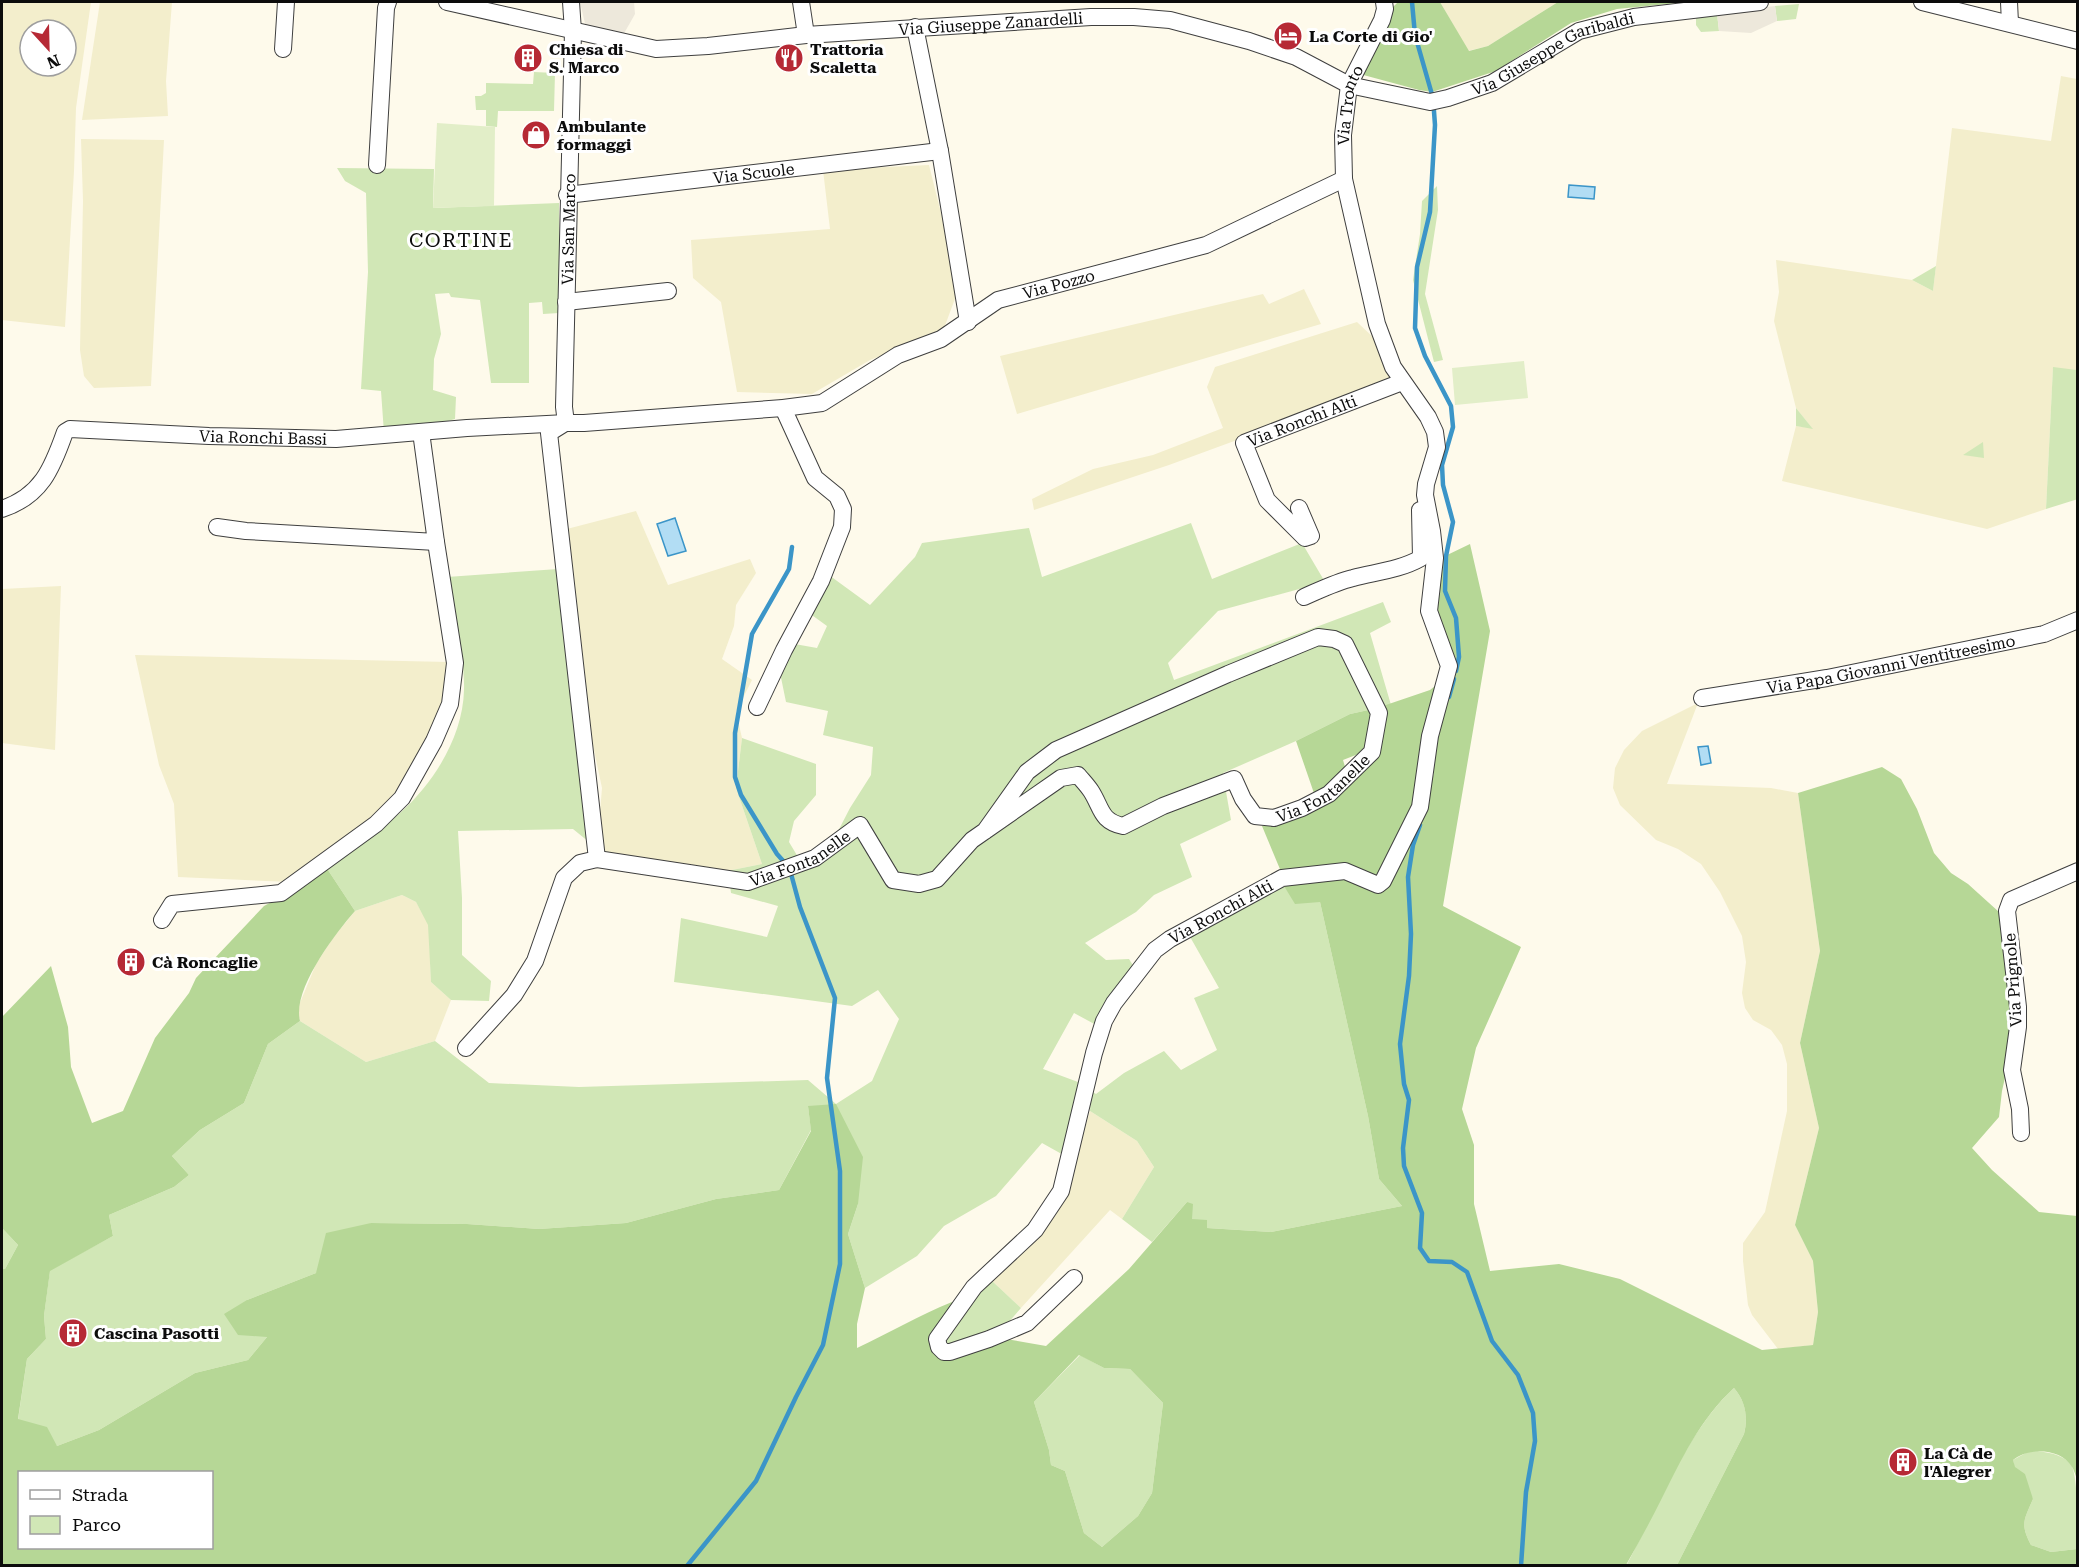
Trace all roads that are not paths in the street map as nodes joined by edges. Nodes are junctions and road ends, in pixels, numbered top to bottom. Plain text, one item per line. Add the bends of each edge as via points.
1 (286, 2) edge
2 (388, 2) edge
3 (447, 2) edge
4 (571, 2) edge
5 (801, 2) edge
6 (1384, 2) edge
7 (1760, 2) edge
8 (1922, 2) edge
9 (2009, 2) edge
10 (2010, 23) junction
11 (915, 27) junction
12 (573, 31) junction
13 (806, 35) junction
14 (2078, 42) edge
15 (283, 49) dead end
16 (1349, 85) junction
17 (940, 151) junction
18 (377, 165) dead end
19 (1344, 179) junction
20 (567, 195) junction
21 (668, 291) dead end
22 (566, 302) junction
23 (968, 322) junction
24 (1402, 382) junction
25 (783, 408) junction
26 (566, 423) junction
27 (421, 432) junction
28 (1425, 495) junction
29 (1299, 508) dead end
30 (2, 509) edge
31 (217, 527) dead end
32 (436, 542) junction
33 (1304, 597) dead end
34 (2078, 620) edge
35 (1702, 698) dead end
36 (757, 707) dead end
37 (984, 831) junction
38 (597, 859) junction
39 (2078, 871) edge
40 (162, 920) dead end
41 (466, 1048) dead end
42 (2021, 1133) dead end
43 (1074, 1278) dead end

1 - 15 street
2 - 18 street
3 - 12 street, Via Giuseppe Zanardelli
4 - 12 street, Via San Marco
5 - 13 street
6 - 16 street, Via Tronto via 1382,20
7 - 16 street, Via Giuseppe Garibaldi via 1635,17 1580,31 1492,83 1444,100 1422,101
8 - 10 street
9 - 10 street
10 - 14 street
11 - 13 street, Via Giuseppe Zanardelli
11 - 16 street, Via Giuseppe Zanardelli via 1091,17 1170,20 1296,57
11 - 17 street
12 - 13 street, Via Giuseppe Zanardelli via 656,49
12 - 20 street, Via San Marco
16 - 19 street, Via Tronto via 1343,135
17 - 20 street, Via Scuole
17 - 23 street
19 - 23 street, Via Pozzo via 1206,245 998,300
19 - 24 street, Via Ronchi Alti via 1377,324
20 - 22 street, Via San Marco
21 - 22 street
22 - 26 street, Via San Marco
23 - 25 street, Via Pozzo via 941,339 898,356 822,403
24 - 28 street, Via Ronchi Alti via 1435,432 1437,447
24 - 29 street, Via Ronchi Alti via 1244,443 1267,500 1305,538 1311,536
25 - 26 street, Via Pozzo
25 - 36 street via 815,478 837,496 843,509 842,527 821,581
26 - 27 street, Via Ronchi Bassi
26 - 38 street via 549,433
27 - 30 street, Via Ronchi Bassi via 336,439 70,429 65,432 45,480 31,495
27 - 32 street
28 - 33 street via 1420,505 1421,558 1395,569 1351,578
28 - 43 street, Via Ronchi Alti via 1435,558 1429,611 1449,666 1430,736 1420,807 1383,881 1376,885 1345,872 1282,878 1155,950 1104,1021 1061,1191 1035,1230 974,1287 937,1339 939,1347 950,1352 1027,1323
31 - 32 street
32 - 40 street via 455,663 450,704 402,798 376,824 281,893 172,904
34 - 35 street, Via Papa Giovanni Ventitreesimo via 2044,634 1827,678
37 - 37 street, Via Fontanelle via 1061,778 1078,775 1091,790 1103,815 1114,824 1124,826 1163,806 1234,779 1255,816 1274,818 1329,794 1372,752 1379,713 1345,644 1318,637 1056,750 1027,772
37 - 38 street, Via Fontanelle via 937,879 920,884 893,880 860,825 815,858 748,882
38 - 41 street via 580,863 564,878 535,961 514,995
39 - 42 street, Via Prignole via 2011,900 2007,911 2018,1008 2012,1070

